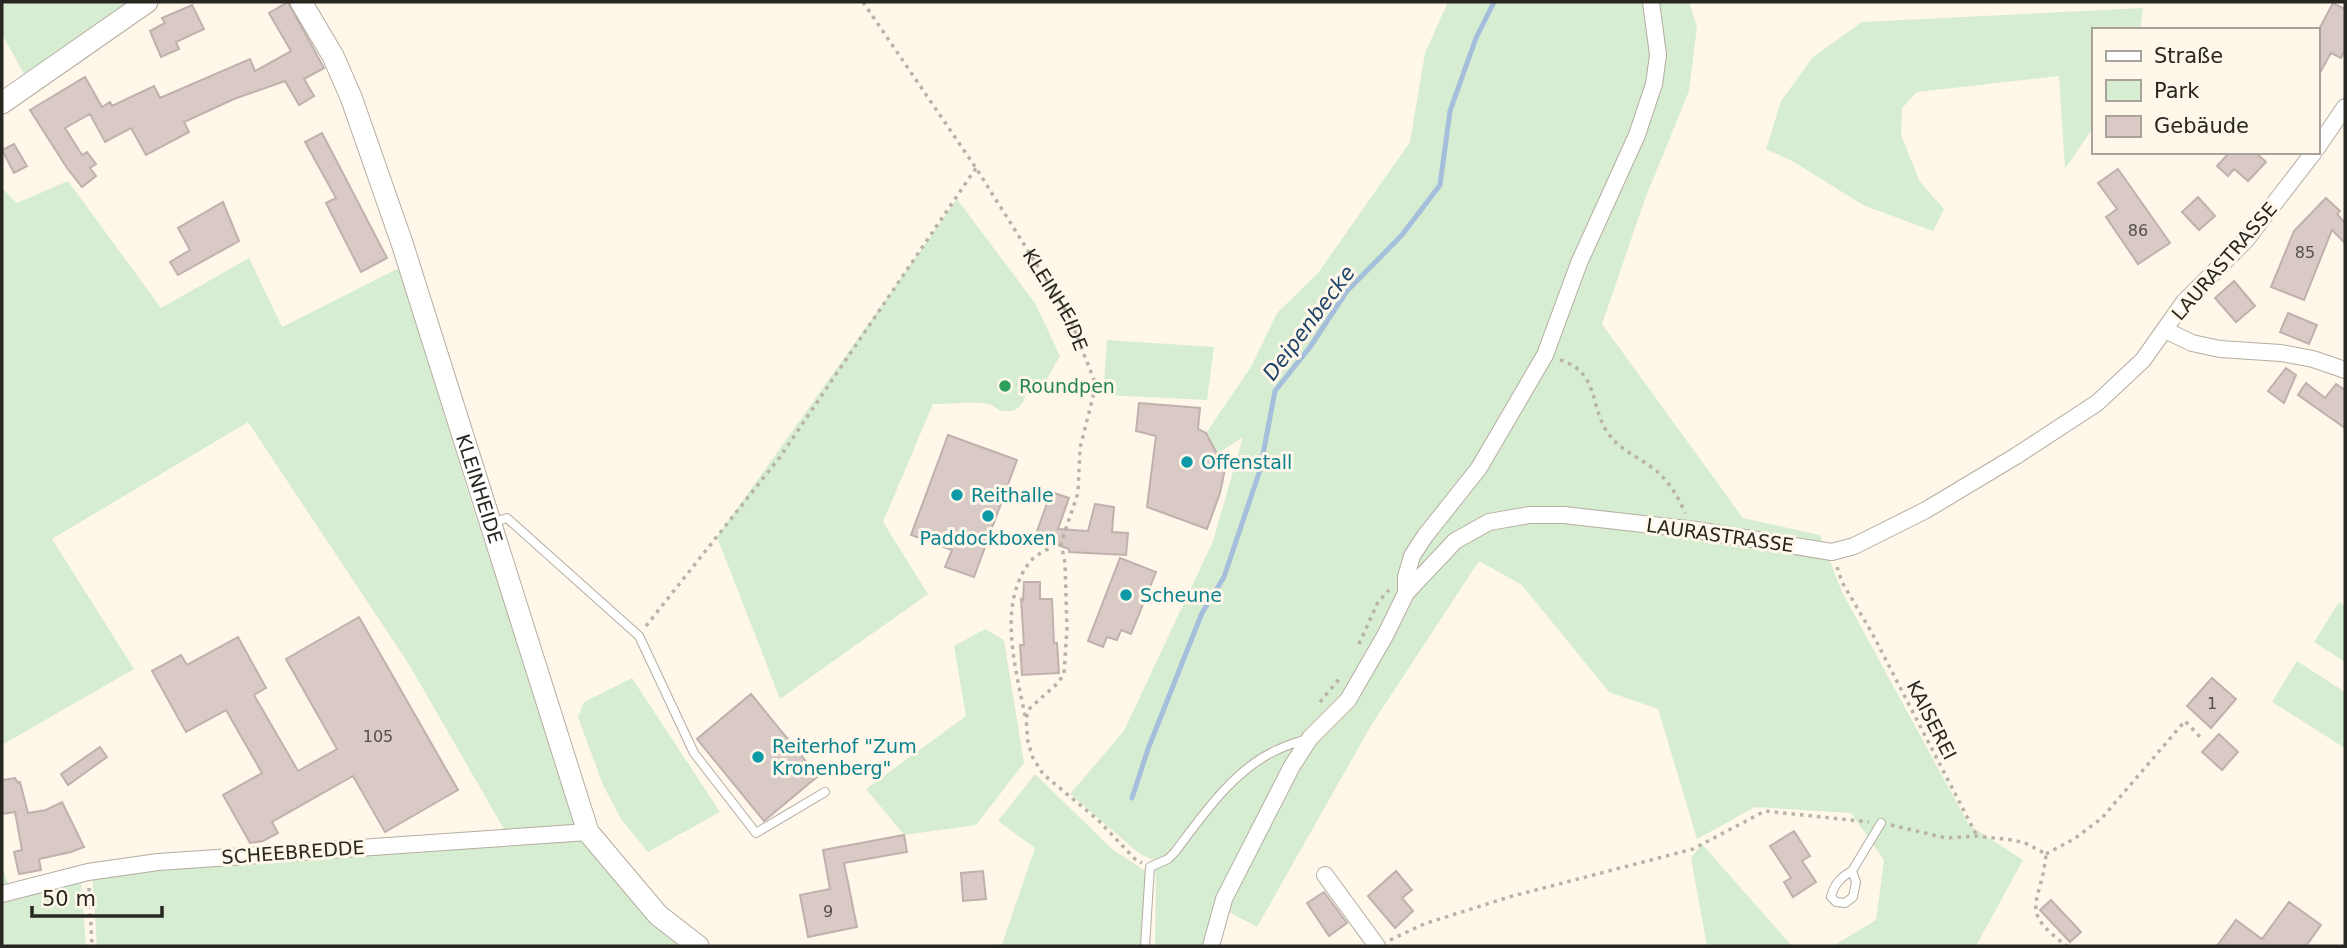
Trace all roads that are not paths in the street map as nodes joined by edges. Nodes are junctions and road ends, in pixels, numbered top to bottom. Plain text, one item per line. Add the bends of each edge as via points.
1 (147, 2) edge
2 (301, 2) edge
3 (1651, 2) edge
4 (2, 103) edge
5 (2345, 107) edge
6 (2319, 146) edge
7 (2313, 154) edge
8 (2165, 330) junction
9 (2345, 370) edge
10 (489, 524) junction
11 (1406, 585) junction
12 (1310, 738) junction
13 (825, 792) dead end
14 (1881, 823) dead end
15 (589, 832) junction
16 (1852, 871) dead end
17 (1325, 875) dead end
18 (2, 894) edge
19 (698, 946) edge
20 (1146, 946) edge
21 (1211, 946) edge
22 (1377, 946) edge

1 - 4 street
2 - 10 street, KLEINHEIDE via 351,97 402,243
3 - 11 street via 1658,55 1654,84 1545,355 1479,468 1412,556
5 - 6 street, LAURASTRASSE
7 - 8 street, LAURASTRASSE via 2246,240 2184,302
8 - 9 street via 2192,343 2281,353
8 - 11 street, LAURASTRASSE via 2143,360 2097,403 1926,510 1854,546 1832,552 1686,528 1529,515 1489,522 1455,541
10 - 13 lane via 507,518 639,636 694,752 757,832
10 - 15 street, KLEINHEIDE
11 - 12 street, LAURASTRASSE via 1386,634 1348,700
12 - 20 lane via 1275,750 1249,769 1217,797 1168,859 1150,867
12 - 21 street, LAURASTRASSE via 1224,899
14 - 16 lane
15 - 18 street, SCHEEBREDDE via 158,862 88,872
15 - 19 street, KLEINHEIDE via 658,915
17 - 22 street

